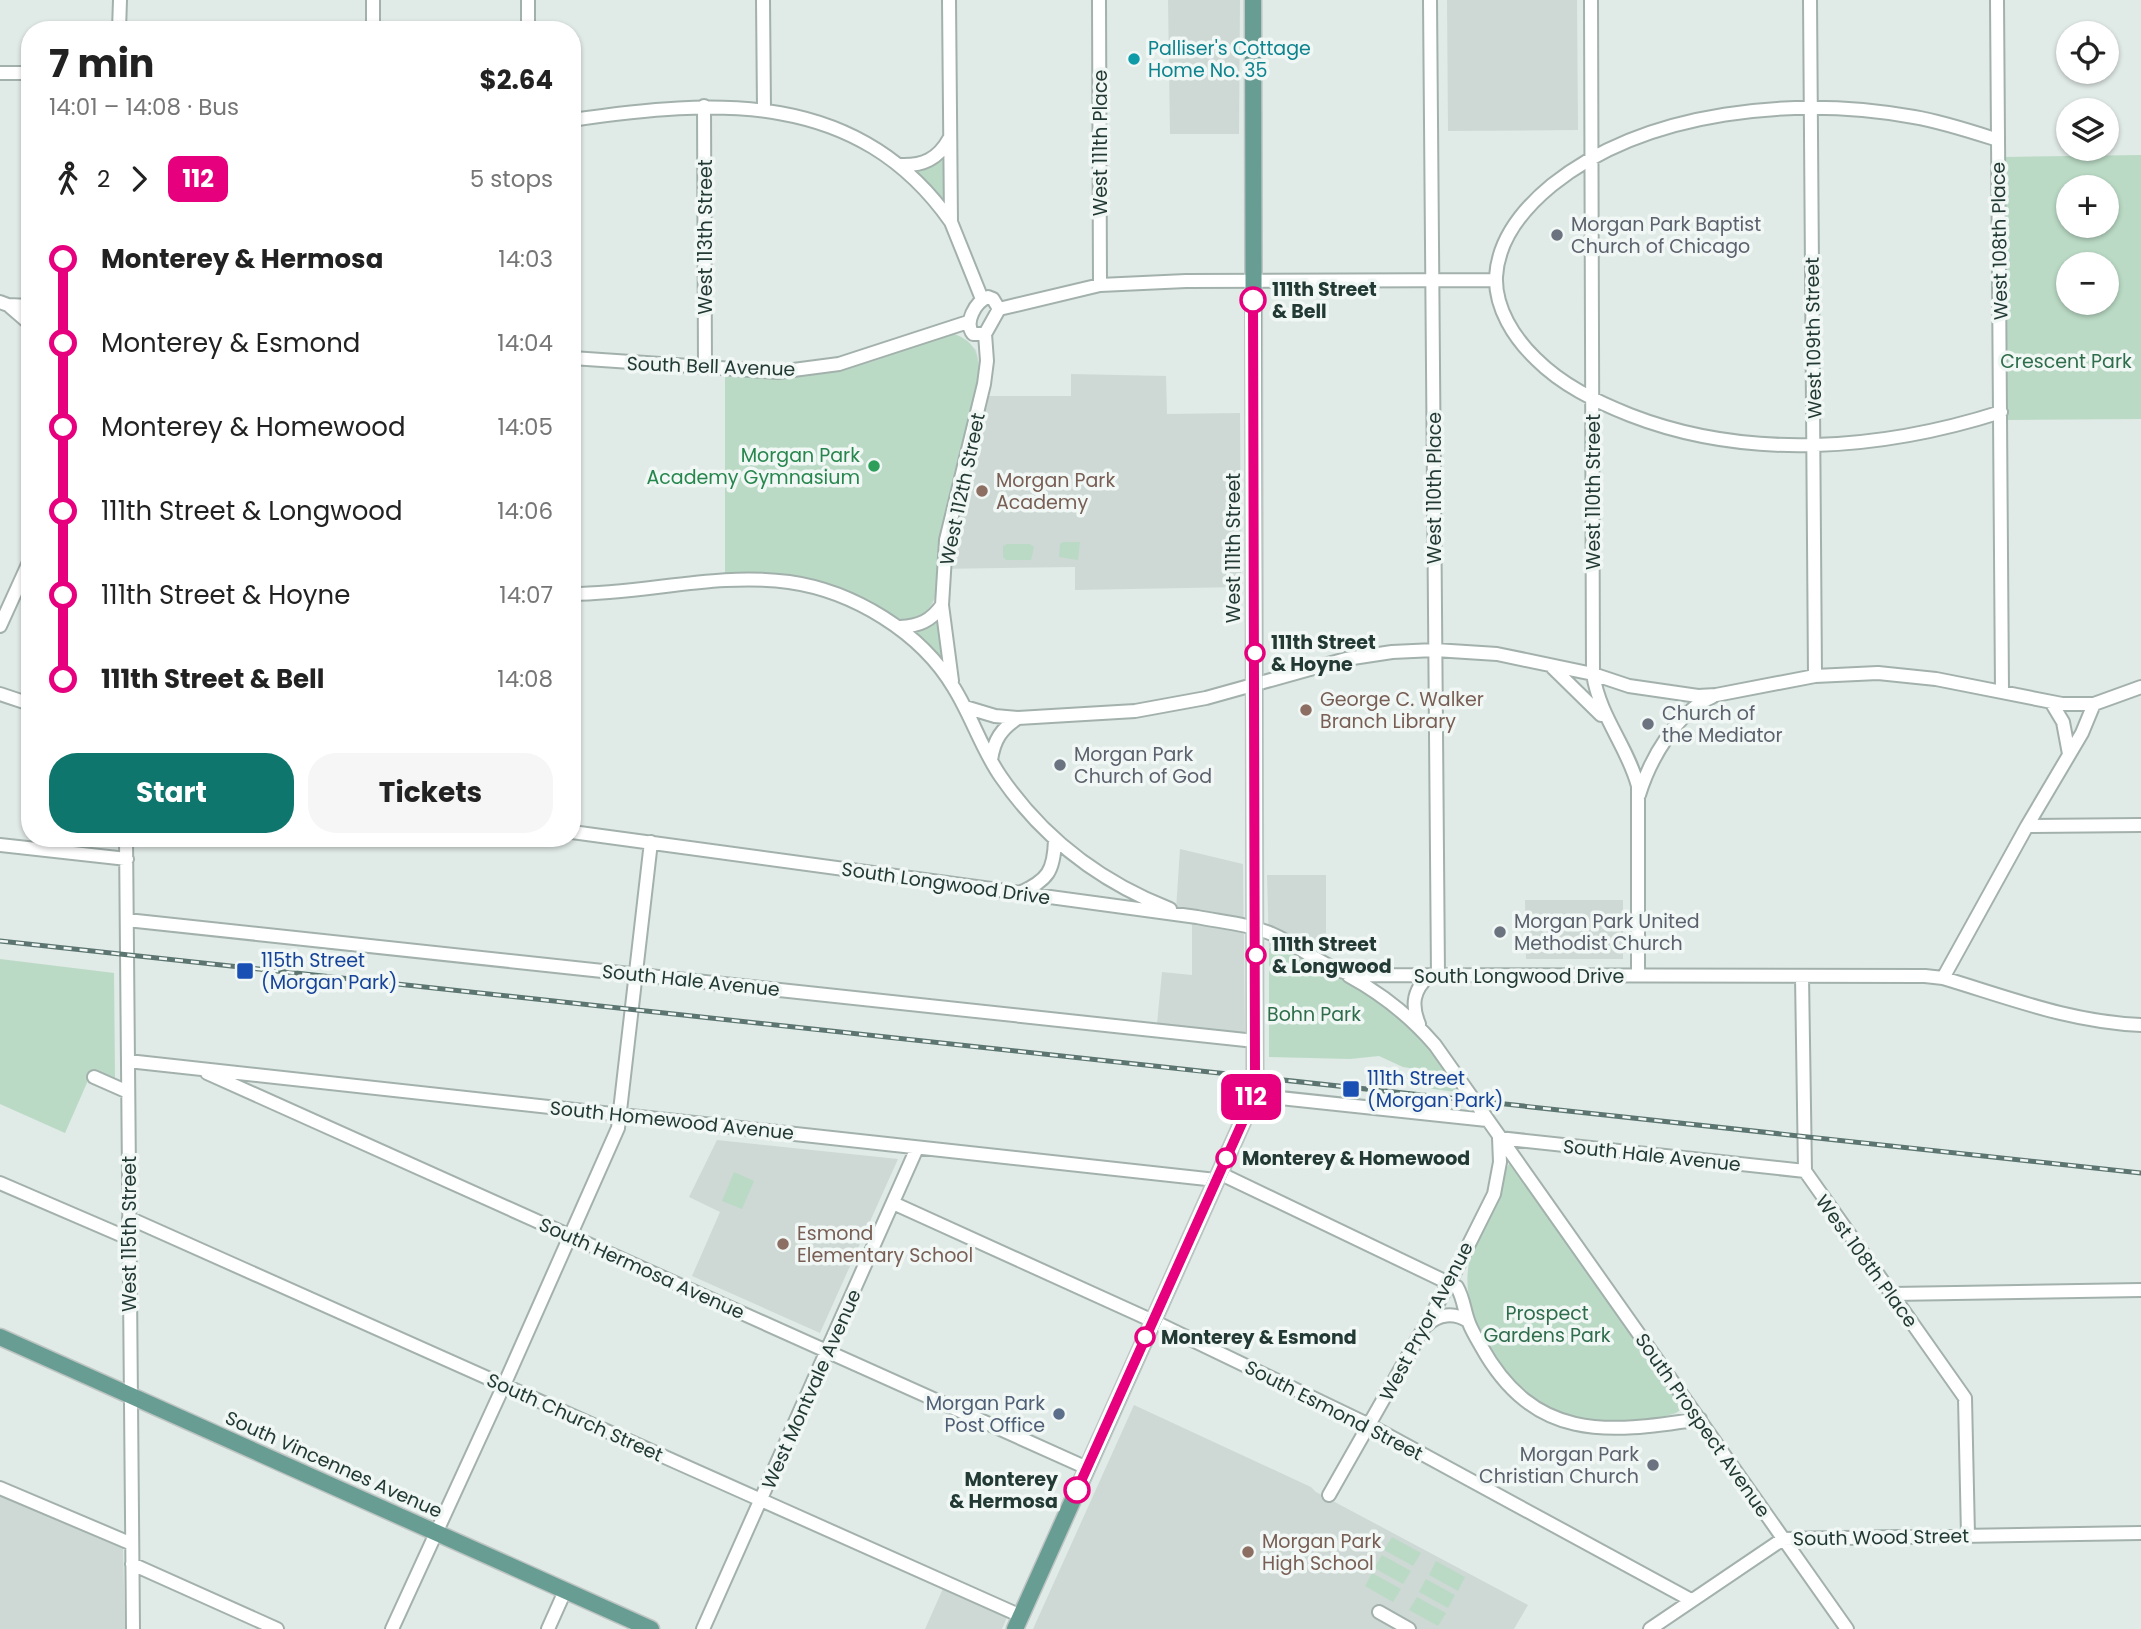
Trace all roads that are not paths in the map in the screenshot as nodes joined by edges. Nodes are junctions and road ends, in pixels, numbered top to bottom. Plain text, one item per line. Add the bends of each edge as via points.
1 (120, 0) edge
2 (373, 0) edge
3 (528, 0) edge
4 (763, 0) edge
5 (949, 0) edge
6 (1099, 0) edge
7 (1253, 0) edge
8 (1430, 0) edge
9 (1591, 0) edge
10 (1810, 0) edge
11 (1997, 0) edge
12 (119, 21) edge
13 (373, 21) edge
14 (528, 21) edge
15 (0, 73) edge
16 (21, 73) edge
17 (704, 106) junction
18 (1810, 108) junction
19 (764, 109) junction
20 (581, 119) edge
21 (950, 138) junction
22 (1998, 140) junction
23 (1592, 157) junction
24 (900, 165) junction
25 (951, 222) junction
26 (1496, 280) junction
27 (1433, 281) junction
28 (1253, 283) junction
29 (1100, 285) junction
30 (982, 299) junction
31 (4, 304) edge
32 (999, 309) junction
33 (21, 317) edge
34 (968, 323) junction
35 (985, 334) junction
36 (581, 359) edge
37 (705, 368) junction
38 (1593, 400) junction
39 (2001, 412) junction
40 (1814, 445) junction
41 (21, 579) edge
42 (581, 593) edge
43 (942, 605) junction
44 (0, 626) edge
45 (900, 627) junction
46 (1436, 650) junction
47 (1549, 664) junction
48 (1593, 674) junction
49 (1815, 676) junction
50 (1255, 684) junction
51 (953, 685) junction
52 (2141, 687) edge
53 (2002, 692) junction
54 (0, 695) edge
55 (1716, 695) junction
56 (21, 701) edge
57 (2052, 702) junction
58 (2094, 704) junction
59 (965, 707) junction
60 (1018, 719) junction
61 (1608, 723) junction
62 (2069, 755) junction
63 (990, 760) junction
64 (1639, 797) junction
65 (2141, 825) edge
66 (2027, 826) junction
67 (581, 832) edge
68 (1055, 840) junction
69 (651, 842) junction
70 (0, 845) edge
71 (126, 847) edge
72 (127, 859) junction
73 (1019, 893) junction
74 (1197, 917) junction
75 (127, 919) junction
76 (1256, 928) junction
77 (1341, 972) junction
78 (636, 974) junction
79 (1638, 975) junction
80 (1433, 976) junction
81 (1802, 976) junction
82 (1943, 978) junction
83 (2141, 1025) edge
84 (1420, 1027) junction
85 (1255, 1041) junction
86 (128, 1061) junction
87 (197, 1068) junction
88 (94, 1077) dead end
89 (128, 1091) junction
90 (1252, 1096) junction
91 (620, 1114) junction
92 (1487, 1120) junction
93 (1499, 1139) junction
94 (917, 1149) junction
95 (1805, 1171) junction
96 (1217, 1176) junction
97 (0, 1183) edge
98 (893, 1203) junction
99 (130, 1218) junction
100 (570, 1236) junction
101 (130, 1239) junction
102 (1450, 1282) junction
103 (2141, 1290) edge
104 (1892, 1294) junction
105 (1153, 1321) junction
106 (1468, 1321) junction
107 (1423, 1329) junction
108 (0, 1337) edge
109 (828, 1351) junction
110 (504, 1385) junction
111 (131, 1396) junction
112 (1700, 1419) junction
113 (1369, 1425) junction
114 (1087, 1468) junction
115 (0, 1488) edge
116 (1329, 1495) dead end
117 (761, 1500) junction
118 (435, 1533) junction
119 (2141, 1533) edge
120 (1968, 1535) junction
121 (1783, 1539) junction
122 (132, 1544) junction
123 (132, 1564) junction
124 (565, 1591) junction
125 (1691, 1600) junction
126 (1379, 1612) dead end
127 (1018, 1623) edge
128 (133, 1629) edge
129 (277, 1629) edge
130 (392, 1629) edge
131 (548, 1629) edge
132 (651, 1629) edge
133 (703, 1629) edge
134 (1409, 1629) edge
135 (1650, 1629) edge
136 (1847, 1629) edge

1 - 12 street
2 - 13 street
3 - 14 street
4 - 19 street
5 - 21 street
6 - 29 street, West 111th Place
7 - 28 main road, West 111th Street
8 - 27 street, West 110th Place
9 - 23 street, West 110th Street
10 - 18 street, West 109th Street
11 - 22 street, West 108th Place
15 - 16 street
17 - 19 street
17 - 20 street
17 - 37 street, West 113th Street
18 - 22 street via 1914,117
18 - 23 street via 1713,117 1637,137
18 - 40 street, West 109th Street
19 - 24 street via 856,138
21 - 24 street via 929,161
21 - 25 street
22 - 39 street, West 108th Place
23 - 26 street via 1524,212 1506,240
23 - 38 street, West 110th Street
24 - 25 street
25 - 30 street
26 - 27 street
26 - 38 street via 1507,322 1517,338 1545,368
27 - 28 street
27 - 46 street, West 110th Place
28 - 29 street
28 - 50 main road, West 111th Street
29 - 32 street
30 - 32 street via 993,299
30 - 34 street
31 - 33 street
32 - 35 street
34 - 35 street via 973,334
34 - 37 street, South Bell Avenue via 839,364 778,372
35 - 43 street, West 112th Street via 984,384 946,540
36 - 37 street, South Bell Avenue
38 - 40 street via 1709,438
38 - 48 street, West 110th Street
39 - 40 street via 1923,434
39 - 53 street, West 108th Place
40 - 49 street, West 109th Street
41 - 44 street
42 - 45 street via 705,581 790,582 840,596
43 - 45 street via 924,623
43 - 51 street, West 112th Street
45 - 51 street
46 - 47 street via 1497,654
46 - 50 street via 1365,655
46 - 80 street, West 110th Place
47 - 48 street
47 - 61 street
48 - 55 street via 1629,686
48 - 61 street, West 110th Street
49 - 53 street via 1878,673
49 - 55 street
50 - 60 street via 1135,711
50 - 76 main road, West 111th Street
51 - 59 street
52 - 58 street
53 - 57 street
54 - 56 street
55 - 64 street via 1694,707 1675,727
57 - 58 street
57 - 62 street via 2063,723
58 - 62 street
59 - 60 street
59 - 63 street
60 - 63 street via 999,734
61 - 64 street, West 110th Street via 1635,775
62 - 66 street
63 - 68 street via 1017,799
64 - 79 street, West 110th Street
65 - 66 street
66 - 82 street
67 - 69 street, South Longwood Drive
68 - 73 street via 1051,869 1036,886
68 - 74 street via 1116,884
69 - 73 street, South Longwood Drive
69 - 78 street
70 - 72 street
71 - 72 street, West 115th Street
72 - 75 street, West 115th Street
73 - 74 street, South Longwood Drive
74 - 76 street, South Longwood Drive
75 - 78 street, South Hale Avenue
75 - 86 street, West 115th Street
76 - 77 street, South Longwood Drive
76 - 85 main road, West 111th Street
77 - 80 street, South Longwood Drive
77 - 84 street, South Prospect Avenue
78 - 85 street, South Hale Avenue
78 - 91 street
79 - 80 street, South Longwood Drive
79 - 81 street, South Longwood Drive
80 - 84 street via 1417,990 1414,1001
81 - 82 street, South Longwood Drive
81 - 95 street
82 - 83 street, South Longwood Drive via 2051,1013
84 - 92 street, South Prospect Avenue
85 - 90 main road, West 111th Street
86 - 87 street, South Homewood Avenue
86 - 89 street, West 115th Street
87 - 91 street, South Homewood Avenue
87 - 100 street, South Hermosa Avenue
88 - 89 street
89 - 99 street, West 115th Street
90 - 92 street
90 - 96 main road, West 111th Street
91 - 94 street, South Homewood Avenue
91 - 100 street
92 - 93 street, South Prospect Avenue
93 - 95 street, South Hale Avenue
93 - 102 street, West Pryor Avenue via 1494,1194
93 - 112 street, South Prospect Avenue
94 - 96 street, South Homewood Avenue
94 - 98 street, West Montvale Avenue
95 - 104 street, West 108th Place
96 - 102 street, South Homewood Avenue
96 - 105 main road, West 111th Street
97 - 101 street
98 - 105 street, South Esmond Street
98 - 109 street, West Montvale Avenue
99 - 101 street, West 115th Street
99 - 110 street, South Church Street
100 - 109 street, South Hermosa Avenue
100 - 110 street
101 - 111 street, West 115th Street
102 - 106 street via 1462,1295
102 - 107 street, West Pryor Avenue
103 - 104 street
104 - 120 street, West 108th Place via 1965,1398
105 - 113 street, South Esmond Street
105 - 114 main road, West 111th Street
106 - 107 street via 1444,1316
106 - 112 street via 1508,1385 1559,1420 1620,1429
107 - 113 street, West Pryor Avenue
108 - 111 main road, South Vincennes Avenue
109 - 114 street, South Hermosa Avenue
109 - 117 street, West Montvale Avenue
110 - 117 street, South Church Street
110 - 118 street
111 - 118 main road, South Vincennes Avenue
111 - 122 street, West 115th Street
112 - 121 street, South Prospect Avenue
113 - 116 street, West Pryor Avenue
113 - 125 street, South Esmond Street
114 - 127 main road, West 111th Street
115 - 122 street
117 - 127 street, South Church Street
117 - 133 street, West Montvale Avenue
118 - 124 main road, South Vincennes Avenue
118 - 130 street
119 - 120 street, South Wood Street
120 - 121 street, South Wood Street
121 - 125 street, South Wood Street
121 - 136 street, South Prospect Avenue
122 - 123 street, West 115th Street
123 - 128 street, West 115th Street
123 - 129 street
124 - 131 street
124 - 132 main road, South Vincennes Avenue
125 - 135 street, South Wood Street
126 - 134 street

